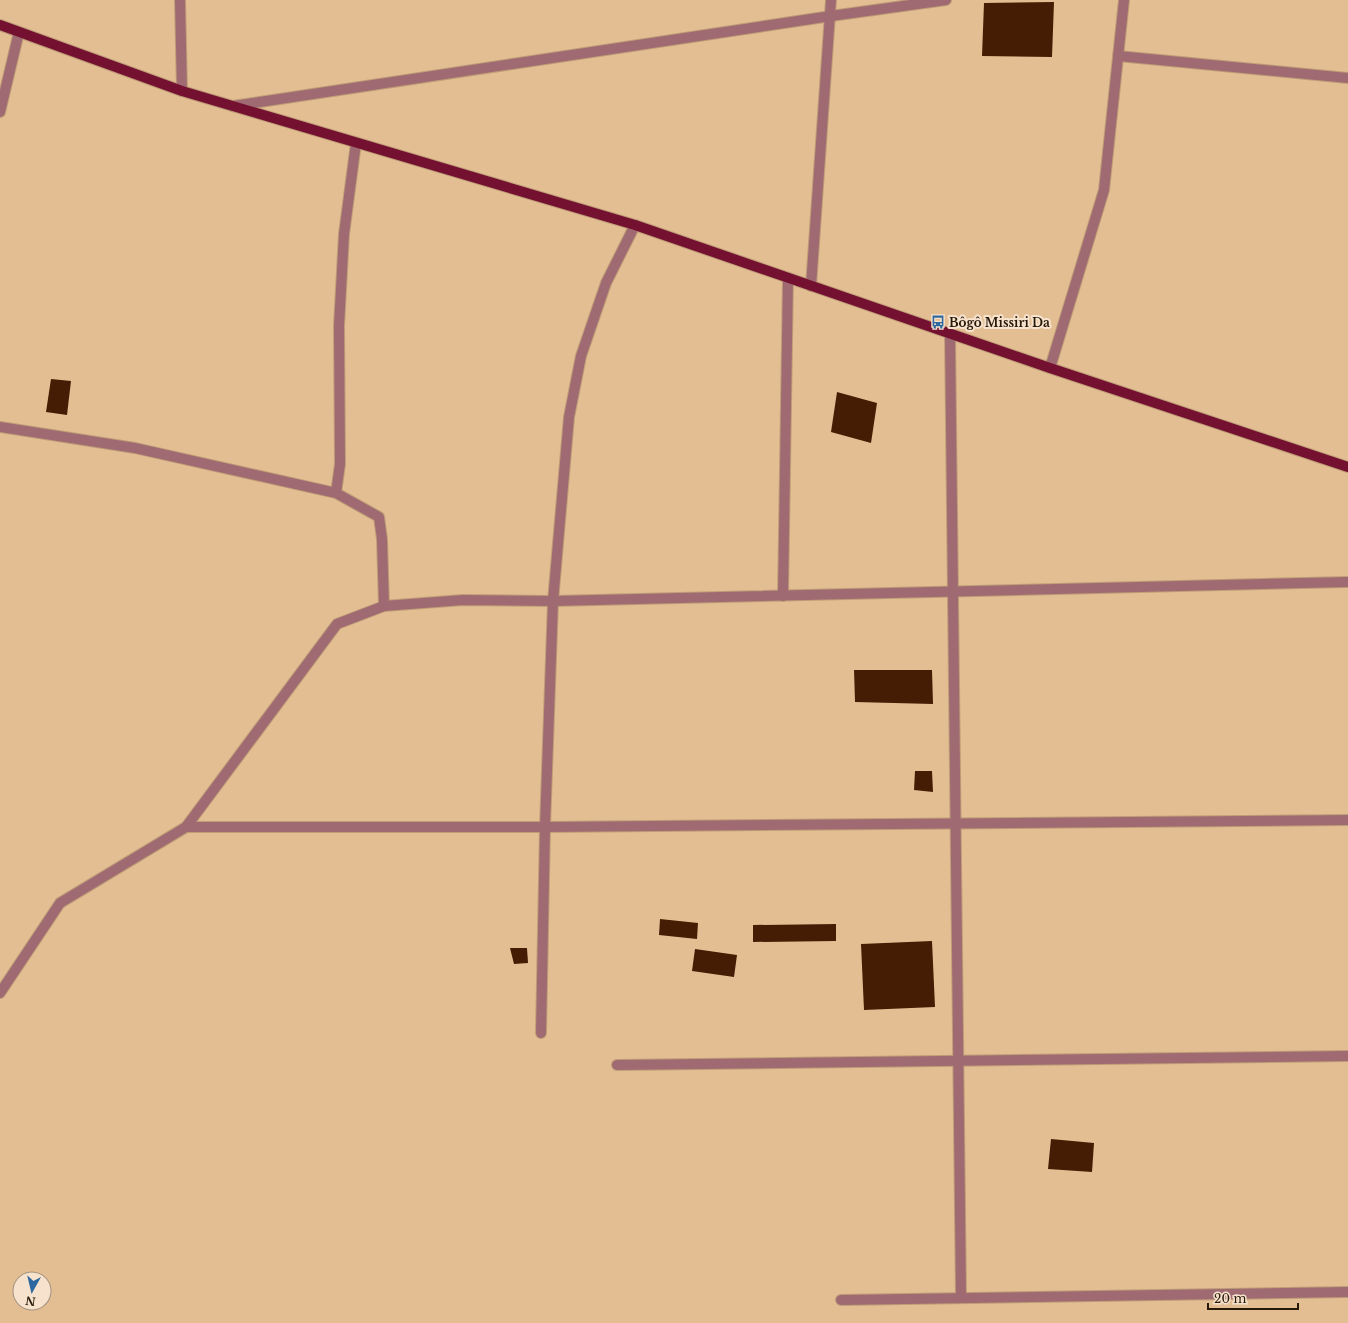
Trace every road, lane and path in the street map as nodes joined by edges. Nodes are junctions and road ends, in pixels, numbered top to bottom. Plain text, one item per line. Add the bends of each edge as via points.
1 (180, 0) edge
2 (831, 0) edge
3 (946, 0) edge
4 (1124, 0) edge
5 (830, 16) junction
6 (0, 25) edge
7 (19, 32) junction
8 (1118, 56) junction
9 (1348, 78) edge
10 (182, 91) junction
11 (233, 106) junction
12 (0, 112) edge
13 (356, 143) junction
14 (635, 225) junction
15 (788, 278) junction
16 (811, 286) junction
17 (950, 334) junction
18 (1050, 368) junction
19 (0, 426) edge
20 (1348, 467) edge
21 (336, 493) junction
22 (1348, 582) edge
23 (953, 592) junction
24 (783, 596) junction
25 (553, 601) junction
26 (384, 606) junction
27 (1348, 820) edge
28 (956, 824) junction
29 (186, 827) junction
30 (545, 827) junction
31 (0, 993) edge
32 (542, 1033) dead end
33 (1348, 1056) edge
34 (958, 1060) junction
35 (617, 1065) dead end
36 (1348, 1292) edge
37 (961, 1298) junction
38 (841, 1300) dead end

1 - 10 street
2 - 5 street
3 - 5 street
4 - 8 street
5 - 11 street
5 - 16 street
6 - 7 main road
7 - 10 main road
7 - 12 street
8 - 9 street
8 - 18 street via 1104,190
10 - 11 main road
11 - 13 main road
13 - 14 main road
13 - 21 street via 344,234 339,326 340,464
14 - 15 main road
14 - 25 street via 606,283 581,356 569,417
15 - 16 main road
15 - 24 street
16 - 17 main road
17 - 18 main road
17 - 23 street
18 - 20 main road
19 - 21 street via 135,448
21 - 26 street via 379,517
22 - 23 street
23 - 24 street
23 - 28 street
24 - 25 street
25 - 26 street via 463,600
25 - 30 street
26 - 29 street via 337,624
27 - 28 street
28 - 30 street
28 - 34 street
29 - 30 street
29 - 31 street via 60,903
30 - 32 street
33 - 34 street
34 - 35 street
34 - 37 street
36 - 37 street
37 - 38 street

